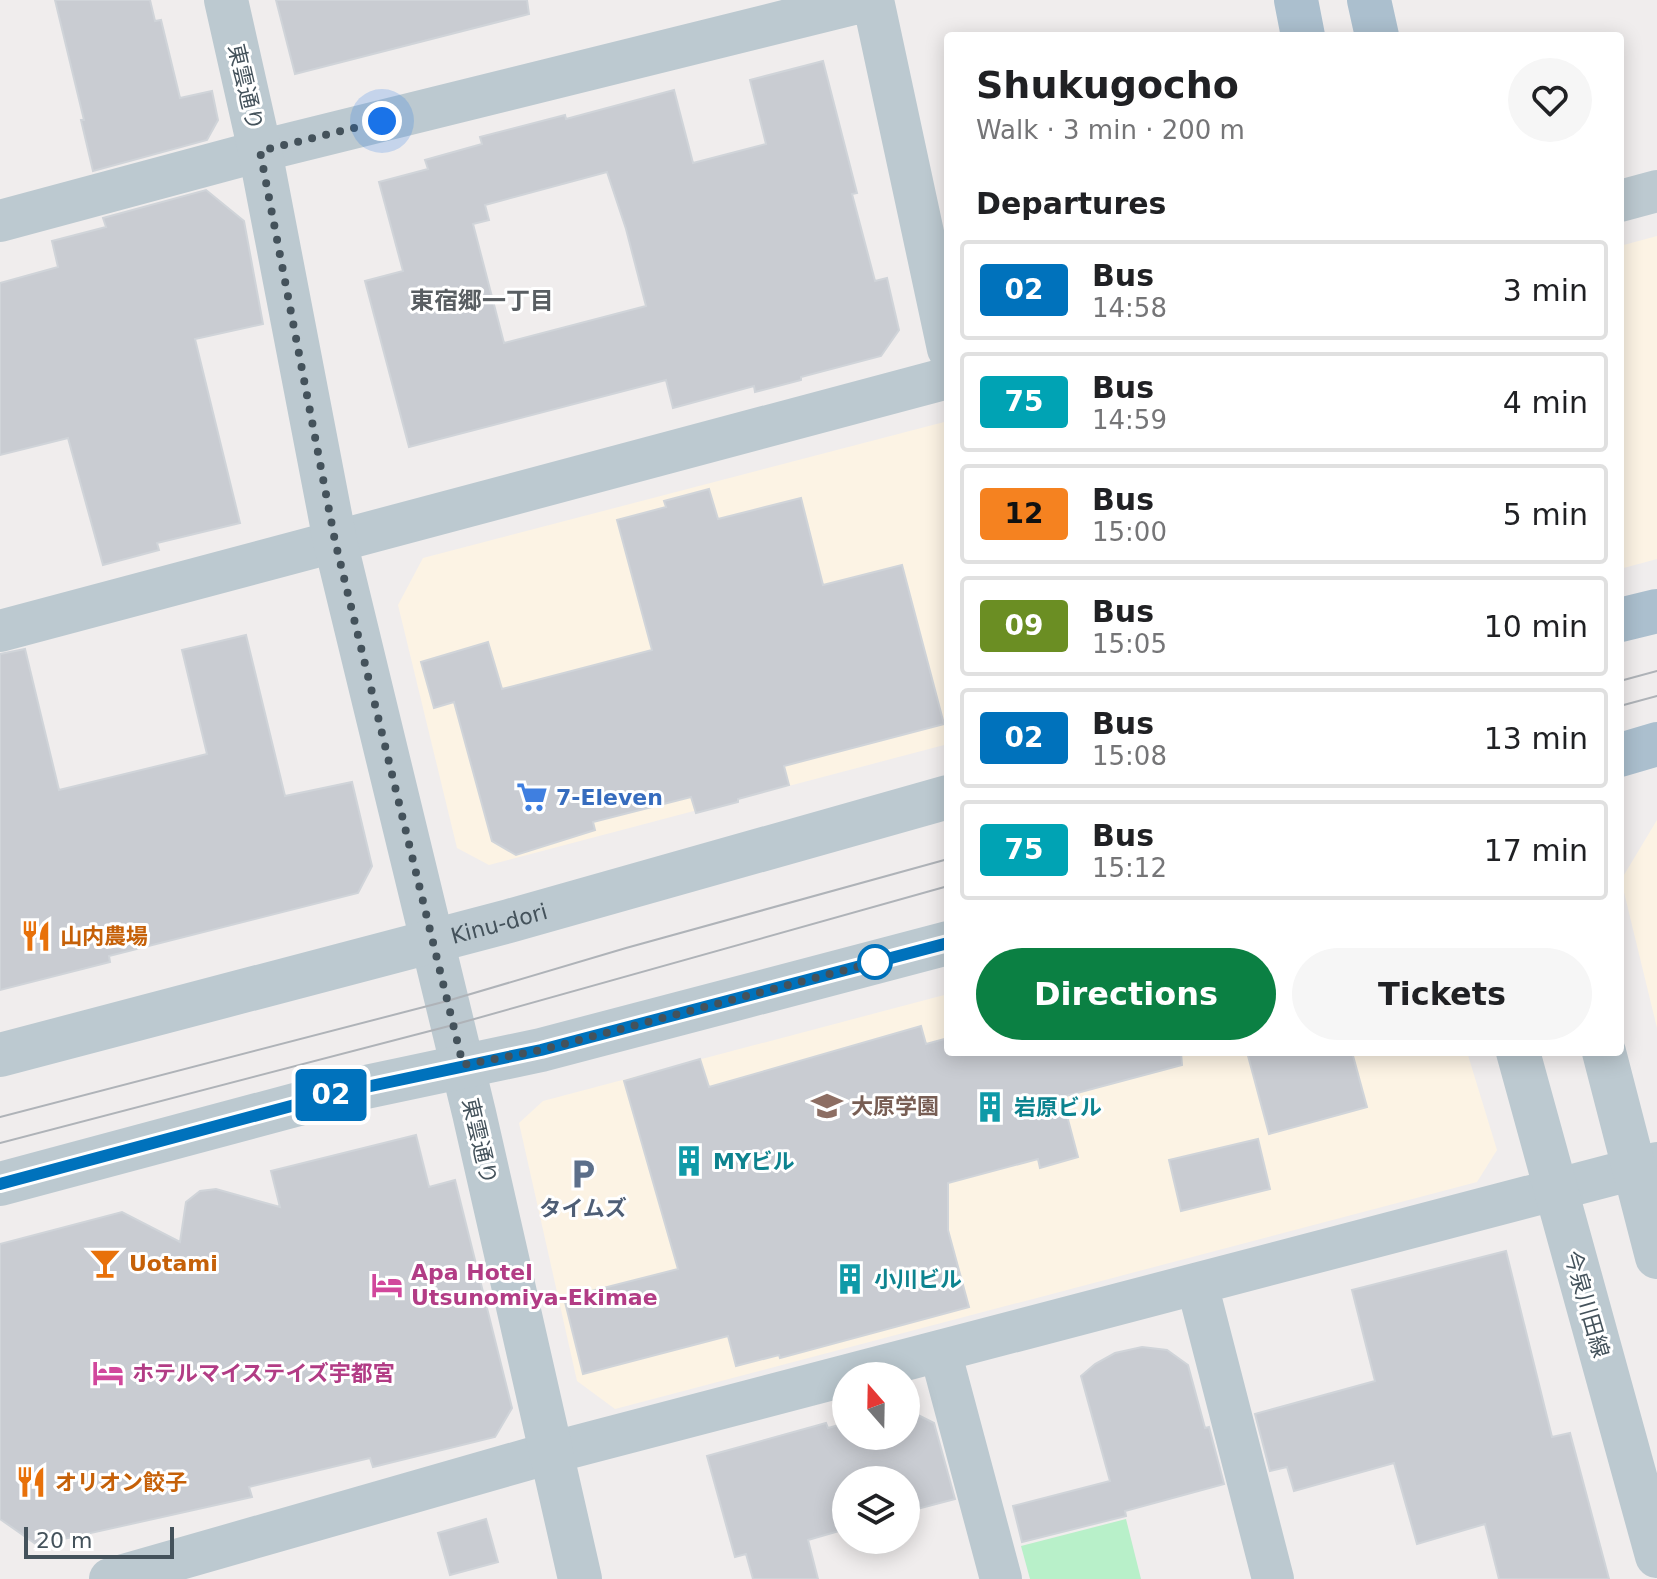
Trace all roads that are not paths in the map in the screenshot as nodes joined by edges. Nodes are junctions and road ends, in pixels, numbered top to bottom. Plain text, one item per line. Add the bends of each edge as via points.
1 (226, 0) edge
2 (871, 0) edge
3 (1296, 0) edge
4 (1369, 0) edge
5 (1302, 32) edge
6 (1376, 32) edge
7 (260, 151) junction
8 (1657, 191) edge
9 (1624, 200) edge
10 (0, 221) edge
11 (944, 331) edge
12 (944, 379) edge
13 (335, 541) junction
14 (1657, 611) edge
15 (1624, 619) edge
16 (0, 631) edge
17 (1657, 744) edge
18 (1624, 754) edge
19 (944, 798) edge
20 (432, 941) junction
21 (944, 944) edge
22 (0, 1055) edge
23 (1519, 1056) edge
24 (1605, 1056) edge
25 (463, 1065) junction
26 (1646, 1166) edge
27 (0, 1184) edge
28 (1555, 1189) junction
29 (1657, 1257) edge
30 (1197, 1284) junction
31 (940, 1351) junction
32 (550, 1453) junction
33 (1657, 1556) edge
34 (110, 1579) edge
35 (580, 1579) edge
36 (1001, 1579) edge
37 (1273, 1579) edge

1 - 7 street, 東雲通り
2 - 7 street
2 - 11 street
3 - 5 main road
4 - 6 main road
7 - 10 street
7 - 13 street, 東雲通り
8 - 9 street
12 - 13 street
13 - 16 street
13 - 20 street, 東雲通り
14 - 15 main road
17 - 18 main road
19 - 20 street, Kinu-dori
20 - 22 street, Kinu-dori
20 - 25 street, 東雲通り
21 - 25 street via 541,1050
23 - 28 street, 今泉川田線
24 - 26 street
25 - 27 street
25 - 32 street, 東雲通り
26 - 28 street
26 - 29 street
28 - 30 street
28 - 33 street, 今泉川田線
30 - 31 street
30 - 37 street
31 - 32 street
31 - 36 street
32 - 34 street
32 - 35 street, 東雲通り

